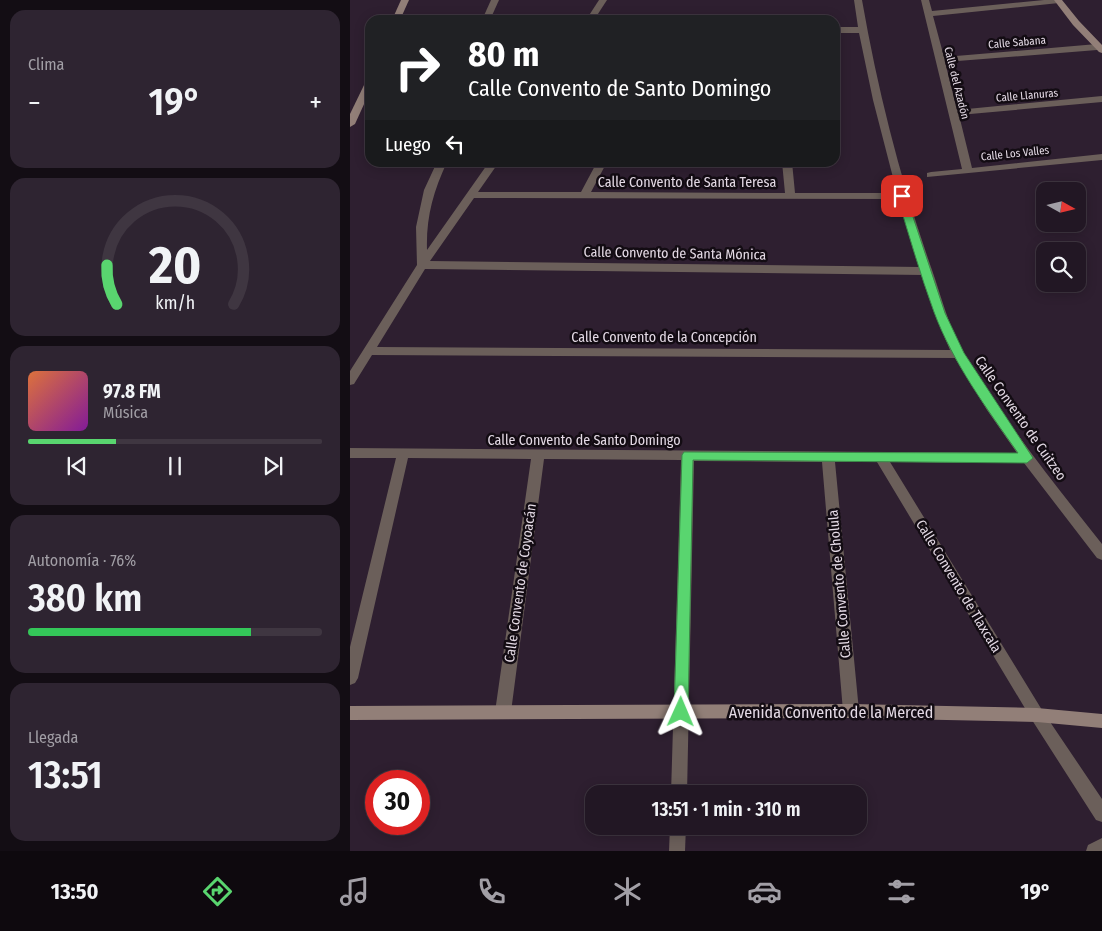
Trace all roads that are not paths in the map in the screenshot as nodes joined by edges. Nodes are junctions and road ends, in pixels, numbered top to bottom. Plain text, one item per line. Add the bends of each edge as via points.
1 (405, 0) edge
2 (496, 0) edge
3 (603, 0) edge
4 (858, 0) edge
5 (925, 0) edge
6 (1058, 0) edge
7 (928, 14) junction
8 (398, 15) edge
9 (488, 15) edge
10 (593, 15) edge
11 (840, 30) edge
12 (863, 30) junction
13 (1099, 48) edge
14 (940, 60) junction
15 (365, 92) edge
16 (1102, 99) edge
17 (953, 113) junction
18 (350, 124) edge
19 (1102, 157) edge
20 (440, 167) edge
21 (491, 167) edge
22 (599, 167) edge
23 (787, 167) edge
24 (968, 171) junction
25 (931, 175) dead end
26 (472, 195) junction
27 (584, 196) junction
28 (790, 196) junction
29 (902, 196) junction
30 (422, 265) junction
31 (927, 272) junction
32 (369, 351) junction
33 (959, 354) junction
34 (350, 381) edge
35 (350, 453) edge
36 (402, 454) junction
37 (538, 455) junction
38 (688, 455) junction
39 (828, 457) junction
40 (881, 458) junction
41 (1027, 458) junction
42 (1102, 554) edge
43 (350, 678) edge
44 (851, 711) junction
45 (503, 712) junction
46 (681, 712) junction
47 (350, 713) edge
48 (1036, 715) junction
49 (1102, 720) edge
50 (679, 785) edge
51 (1102, 814) edge
52 (678, 835) edge
53 (1102, 846) edge
54 (677, 851) edge
55 (1094, 851) edge

1 - 8 street
2 - 9 street
3 - 10 street
4 - 12 street, Calle Convento de Cuitzeo
5 - 7 street, Calle del Azadón
6 - 7 street
6 - 13 street
7 - 14 street, Calle del Azadón
11 - 12 street
12 - 29 street, Calle Convento de Cuitzeo
13 - 14 street, Calle Sabana
14 - 17 street, Calle del Azadón
15 - 18 street
16 - 17 street, Calle Llanuras
17 - 24 street, Calle del Azadón
19 - 24 street, Calle Los Valles
20 - 30 street via 429,190 421,227
21 - 26 street
22 - 27 street
23 - 28 street
24 - 25 street, Calle Los Valles
26 - 27 street, Calle Convento de Santa Teresa
26 - 30 street
27 - 28 street, Calle Convento de Santa Teresa
28 - 29 street, Calle Convento de Santa Teresa
29 - 31 street, Calle Convento de Cuitzeo
30 - 31 street, Calle Convento de Santa Mónica
30 - 32 street
31 - 33 street, Calle Convento de Cuitzeo via 940,313
32 - 33 street, Calle Convento de la Concepción
32 - 34 street
33 - 41 street, Calle Convento de Cuitzeo
35 - 36 street, Calle Convento de Santo Domingo
36 - 37 street, Calle Convento de Santo Domingo
36 - 43 street
37 - 38 street, Calle Convento de Santo Domingo
37 - 45 street, Calle Convento de Coyoacán
38 - 39 street, Calle Convento de Santo Domingo
38 - 46 street
39 - 40 street, Calle Convento de Santo Domingo
39 - 44 street, Calle Convento de Cholula
40 - 41 street, Calle Convento de Santo Domingo
40 - 48 street, Calle Convento de Tlaxcala
41 - 42 street, Calle Convento de Cuitzeo
44 - 46 street, Avenida Convento de la Merced
44 - 48 street, Avenida Convento de la Merced
45 - 46 street, Avenida Convento de la Merced
45 - 47 street, Avenida Convento de la Merced
46 - 50 street
48 - 49 street, Avenida Convento de la Merced
48 - 51 street, Calle Convento de Tlaxcala
52 - 54 street
53 - 55 street

